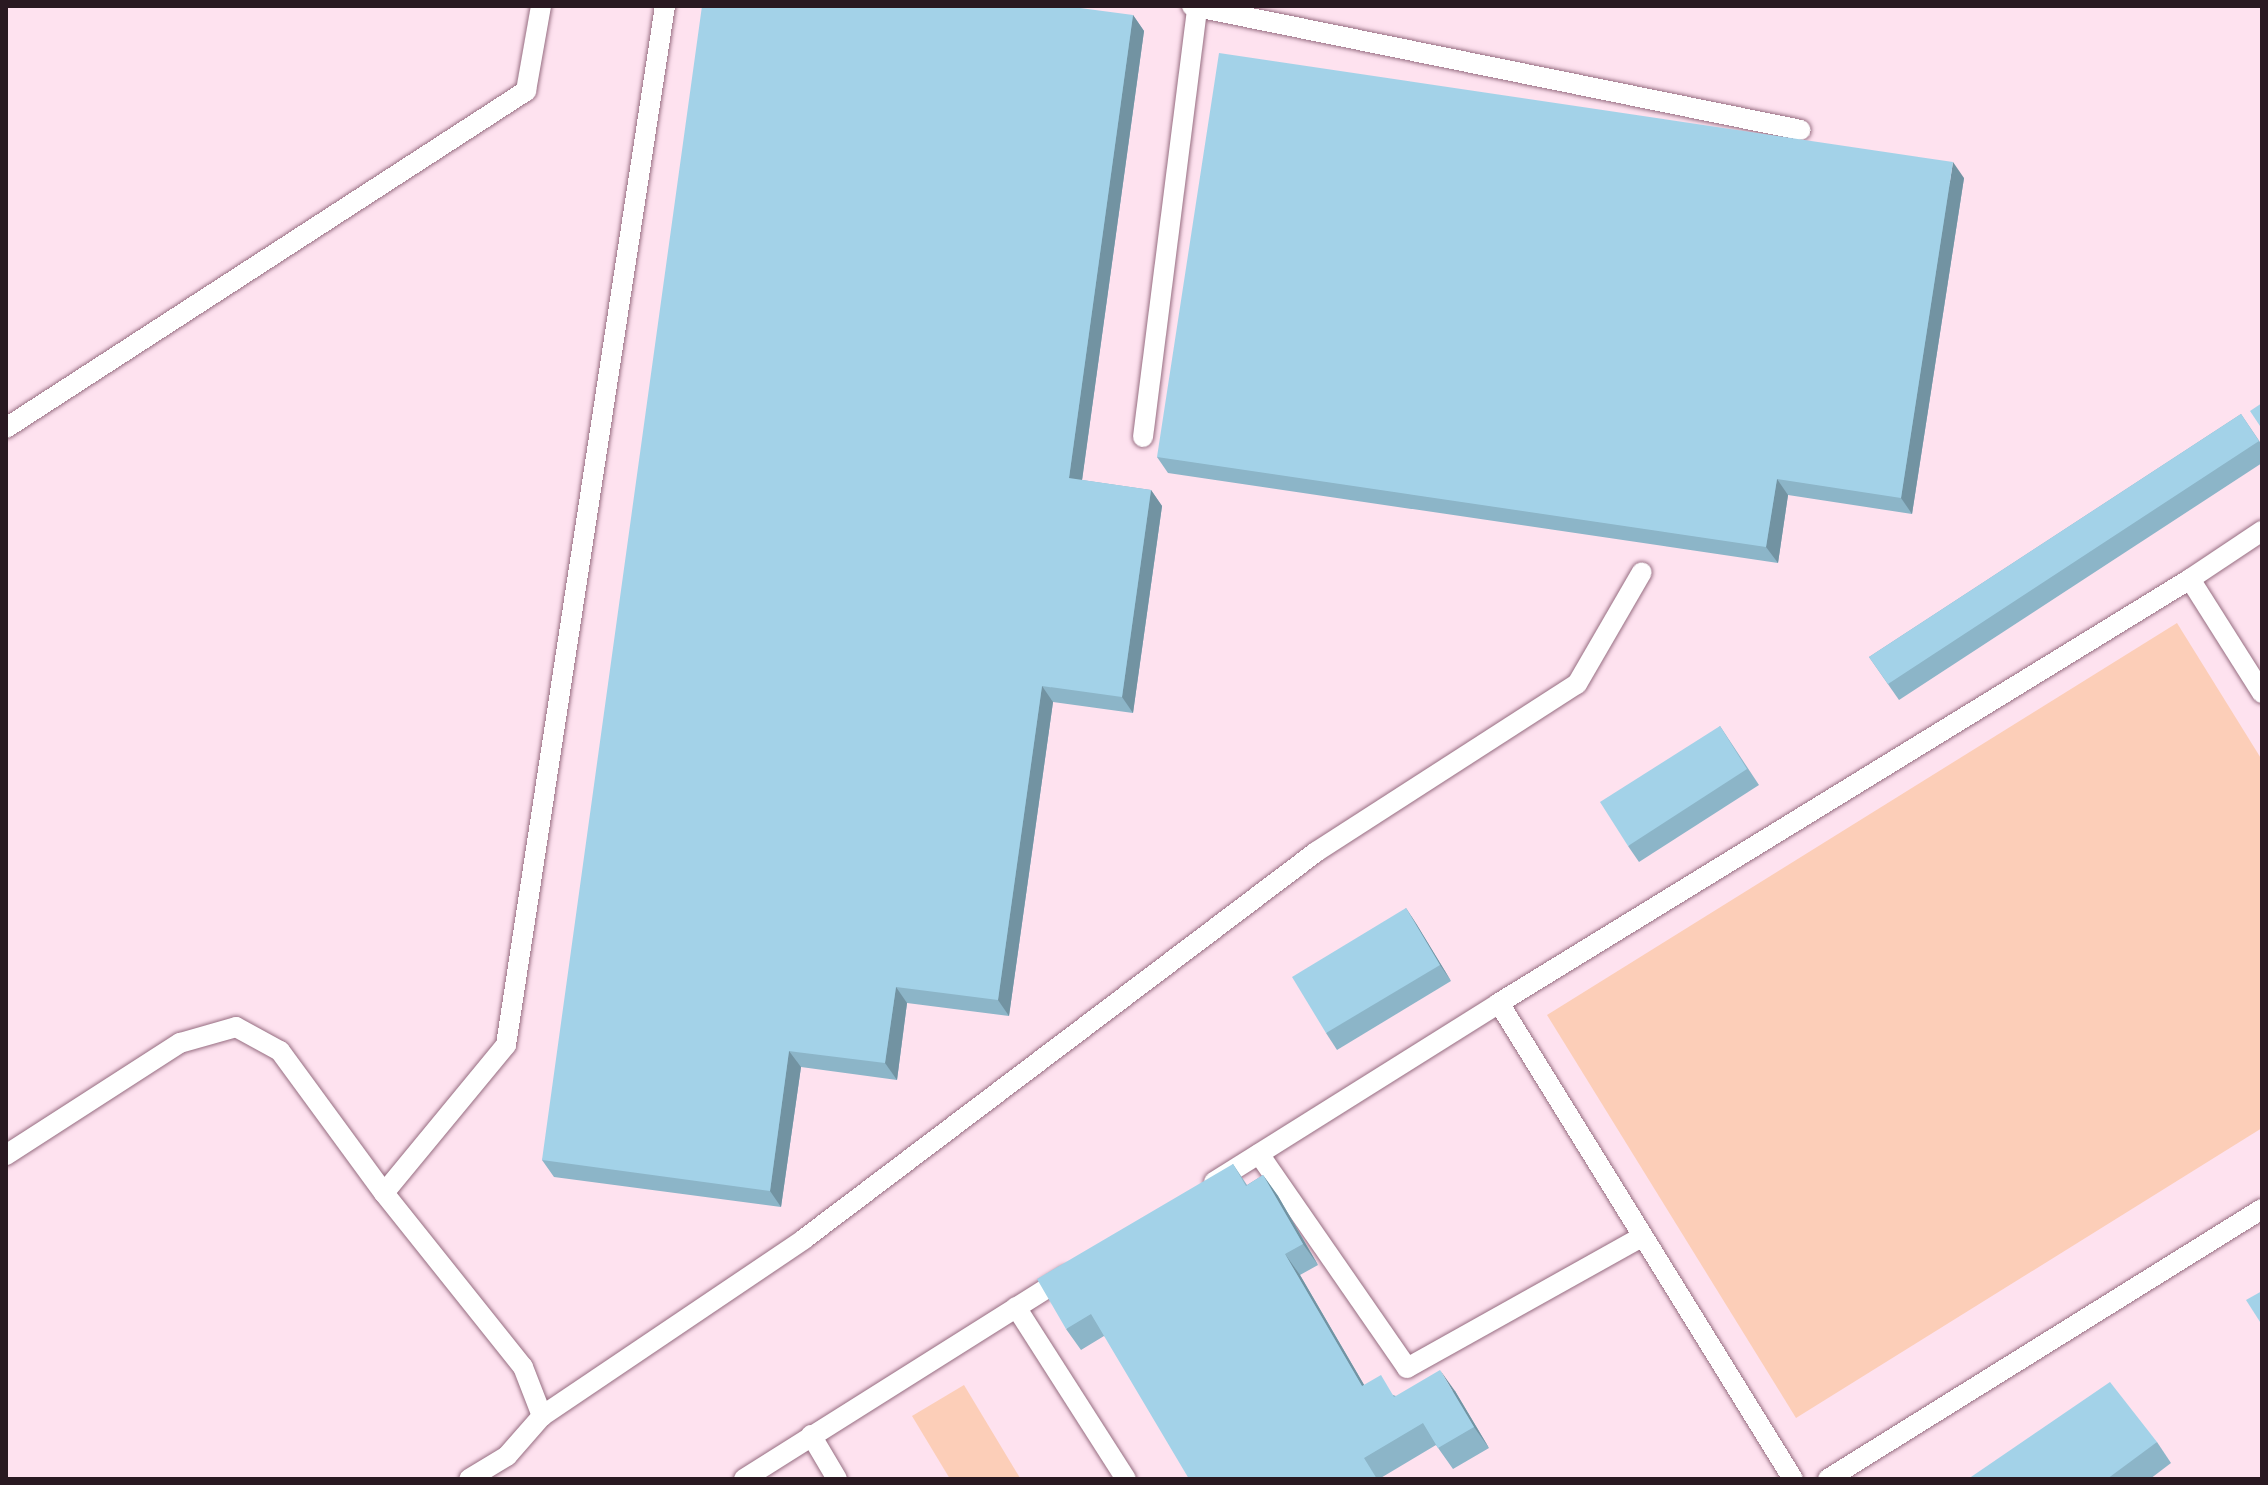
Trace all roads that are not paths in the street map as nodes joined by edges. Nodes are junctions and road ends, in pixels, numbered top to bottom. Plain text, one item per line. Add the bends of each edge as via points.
1 (541, 6) edge
2 (665, 6) edge
3 (1194, 6) edge
4 (1801, 130) dead end
5 (6, 428) edge
6 (1143, 437) dead end
7 (2262, 531) edge
8 (1642, 572) dead end
9 (2190, 579) junction
10 (2262, 693) edge
11 (1499, 1003) junction
12 (1259, 1154) junction
13 (6, 1155) edge
14 (384, 1193) junction
15 (1191, 1196) edge
16 (2262, 1209) edge
17 (1643, 1236) junction
18 (1083, 1265) edge
19 (1016, 1307) junction
20 (542, 1416) junction
21 (811, 1435) junction
22 (469, 1479) edge
23 (744, 1479) edge
24 (837, 1479) edge
25 (1126, 1479) edge
26 (1793, 1479) edge
27 (1828, 1479) edge

1 - 5 lane via 526,91
2 - 14 lane via 506,1045
3 - 4 lane
3 - 6 lane
7 - 9 lane
8 - 20 lane via 1577,684 1316,852 804,1239
9 - 10 lane
9 - 11 lane
11 - 12 lane
11 - 17 lane
12 - 15 lane
12 - 17 lane via 1407,1368
13 - 14 lane via 180,1043 236,1027 280,1051
14 - 20 lane via 523,1367
16 - 27 lane
17 - 26 lane
18 - 19 lane
19 - 21 lane
19 - 25 lane
20 - 22 lane via 507,1456
21 - 23 lane
21 - 24 lane

